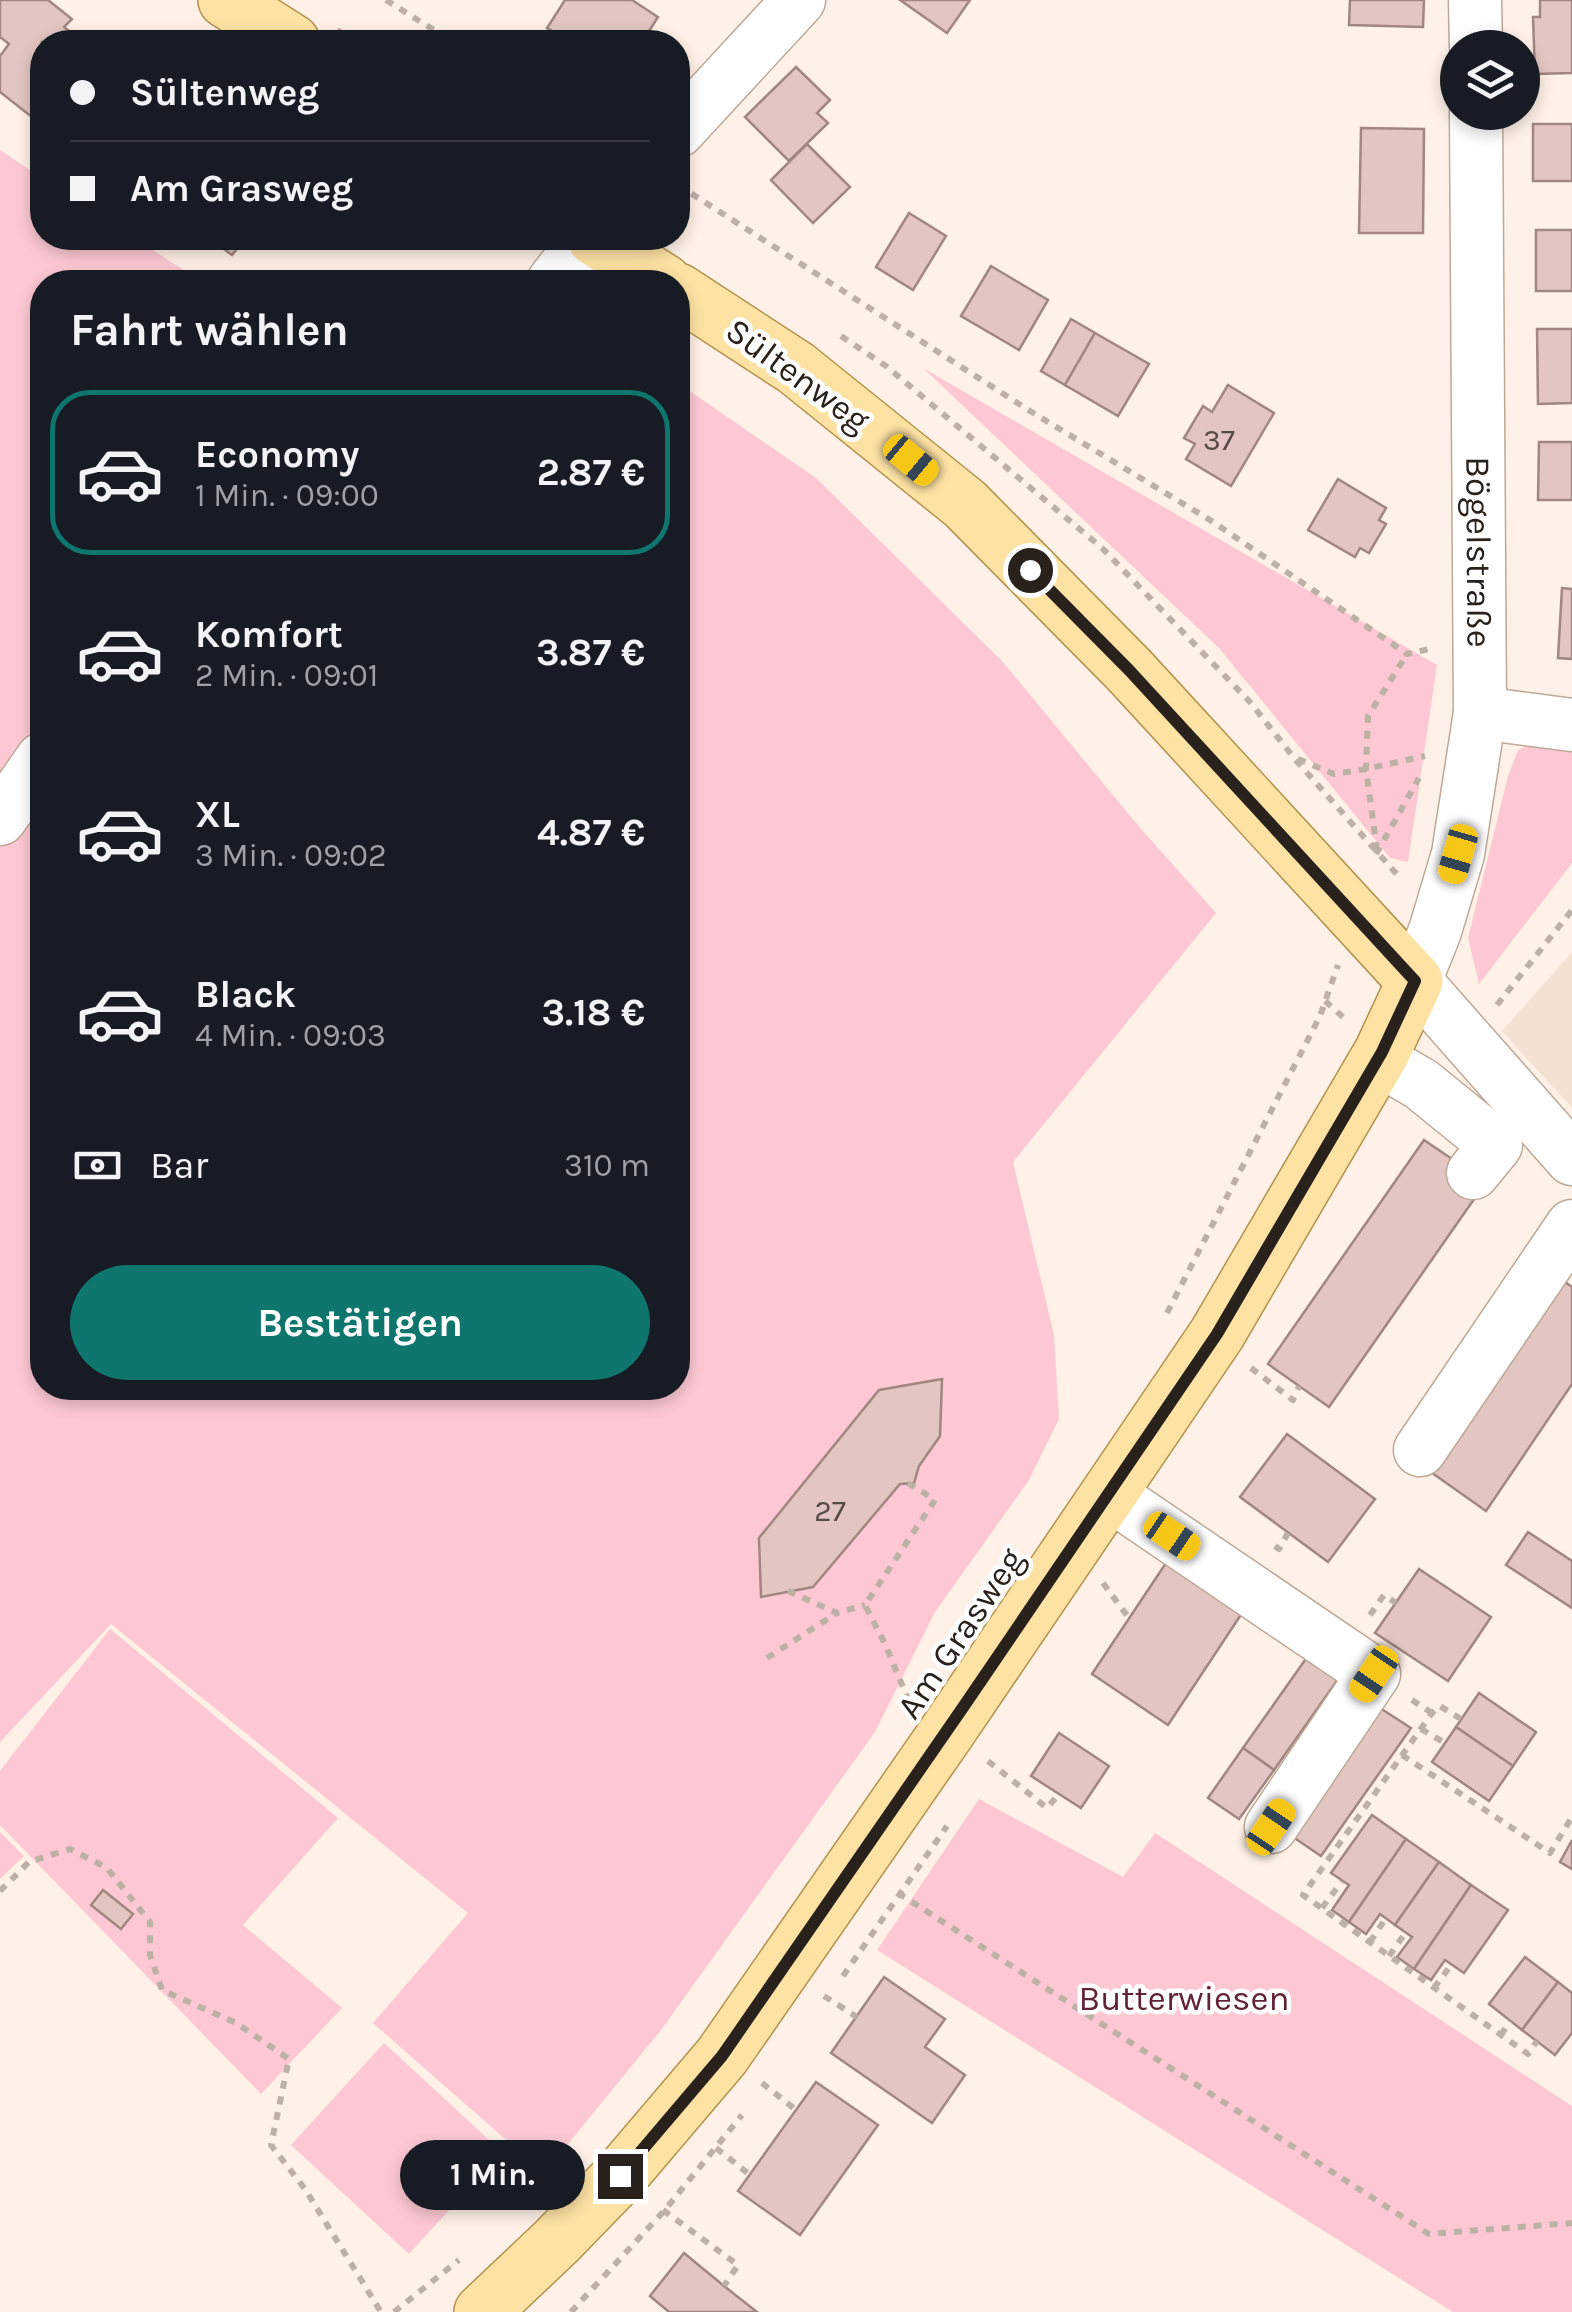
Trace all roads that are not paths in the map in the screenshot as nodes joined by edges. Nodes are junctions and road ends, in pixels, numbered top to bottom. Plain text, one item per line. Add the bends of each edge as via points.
1 (226, 0) edge
2 (799, 0) edge
3 (1475, 0) edge
4 (273, 30) edge
5 (1476, 30) edge
6 (690, 118) edge
7 (1476, 130) edge
8 (581, 250) edge
9 (611, 250) edge
10 (563, 270) edge
11 (644, 270) edge
12 (690, 299) edge
13 (1480, 714) junction
14 (1572, 726) edge
15 (30, 776) edge
16 (0, 819) edge
17 (1415, 981) junction
18 (1378, 1059) junction
19 (1572, 1158) edge
20 (1473, 1173) dead end
21 (1572, 1226) edge
22 (1420, 1450) dead end
23 (1109, 1494) junction
24 (1271, 1827) dead end
25 (482, 2312) edge

1 - 4 main road
2 - 6 street
3 - 5 street
7 - 13 street, Bögelstraße
8 - 10 street
9 - 11 main road
12 - 17 main road, Sültenweg via 796,368 965,504 1129,670
13 - 14 street
13 - 17 street, Bögelstraße via 1458,854
15 - 16 street
17 - 18 main road, Am Grasweg
17 - 19 street
18 - 20 street via 1421,1084 1496,1145
18 - 23 main road, Am Grasweg via 1217,1334
21 - 22 street
23 - 24 street via 1374,1674
23 - 25 main road, Am Grasweg via 927,1711 855,1865 722,2056 620,2176

